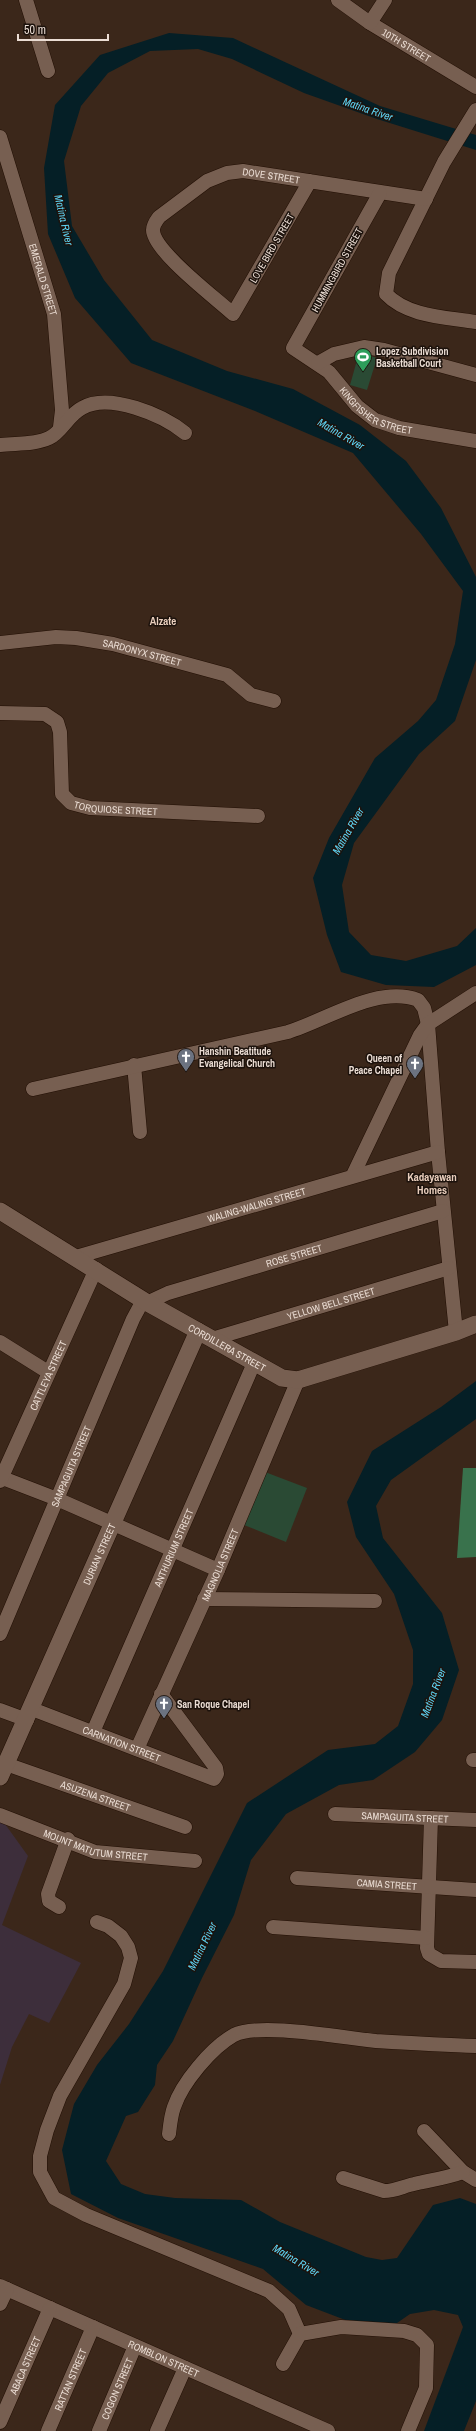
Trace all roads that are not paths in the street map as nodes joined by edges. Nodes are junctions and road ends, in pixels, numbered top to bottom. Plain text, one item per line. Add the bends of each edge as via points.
1 (26, 0) edge
2 (338, 0) edge
3 (385, 0) edge
4 (370, 23) junction
5 (48, 71) dead end
6 (476, 87) edge
7 (476, 110) edge
8 (0, 137) edge
9 (3, 153) edge
10 (310, 181) junction
11 (380, 192) junction
12 (426, 199) junction
13 (233, 314) joint
14 (476, 322) edge
15 (293, 348) joint
16 (318, 363) junction
17 (476, 375) edge
18 (60, 427) junction
19 (185, 433) dead end
20 (476, 441) edge
21 (0, 445) edge
22 (0, 643) edge
23 (274, 701) dead end
24 (0, 713) edge
25 (258, 816) dead end
26 (476, 993) edge
27 (428, 1024) junction
28 (134, 1065) junction
29 (33, 1089) dead end
30 (140, 1132) dead end
31 (438, 1152) junction
32 (353, 1175) junction
33 (0, 1211) edge
34 (444, 1212) junction
35 (76, 1257) junction
36 (449, 1268) junction
37 (96, 1269) junction
38 (146, 1302) junction
39 (476, 1324) edge
40 (456, 1332) junction
41 (205, 1335) junction
42 (0, 1342) edge
43 (254, 1364) junction
44 (48, 1372) junction
45 (298, 1380) junction
46 (1, 1478) edge
47 (57, 1499) junction
48 (113, 1524) junction
49 (172, 1550) junction
50 (218, 1570) junction
51 (204, 1599) junction
52 (375, 1601) dead end
53 (0, 1634) edge
54 (161, 1694) junction
55 (0, 1710) edge
56 (29, 1714) junction
57 (93, 1732) junction
58 (137, 1749) junction
59 (3, 1771) edge
60 (334, 1814) dead end
61 (0, 1815) edge
62 (431, 1818) junction
63 (476, 1820) edge
64 (185, 1826) dead end
65 (68, 1840) junction
66 (195, 1861) dead end
67 (297, 1878) dead end
68 (428, 1888) junction
69 (476, 1890) edge
70 (59, 1907) dead end
71 (98, 1922) dead end
72 (273, 1927) dead end
73 (426, 1938) junction
74 (476, 1962) edge
75 (476, 2046) edge
76 (424, 2131) dead end
77 (169, 2134) dead end
78 (463, 2172) junction
79 (343, 2178) dead end
80 (476, 2180) edge
81 (4, 2287) edge
82 (0, 2304) edge
83 (50, 2308) junction
84 (93, 2328) junction
85 (300, 2334) junction
86 (135, 2346) junction
87 (283, 2364) dead end
88 (185, 2368) junction
89 (0, 2422) edge
90 (48, 2431) edge
91 (99, 2431) edge
92 (157, 2431) edge
93 (328, 2431) edge
94 (408, 2431) edge

1 - 5 street
2 - 4 street, 10TH STREET
3 - 4 street
4 - 6 street, 10TH STREET
7 - 12 street via 449,153
8 - 9 street, EMERALD STREET
9 - 18 street, EMERALD STREET via 54,314 62,410
10 - 11 street, DOVE STREET
10 - 13 street, LOVE BIRD STREET
10 - 13 street, DOVE STREET via 260,173 227,173 207,181 159,217 154,224 155,238 173,262
11 - 12 street, DOVE STREET
11 - 15 street, HUMMINGBIRD STREET
12 - 14 street via 388,273 386,294 403,307 417,312
15 - 16 street, KINGFISHER STREET
16 - 17 street via 340,352 364,347
16 - 20 street, KINGFISHER STREET via 329,372 364,413 375,420 399,428
18 - 19 street via 68,417 83,407 95,403 112,403 153,414 172,422
18 - 21 street via 56,434 39,442
22 - 23 street, SARDONYX STREET via 56,637 114,644 222,674 234,680 251,695
24 - 25 street, TORQUIOSE STREET via 45,714 57,722 60,732 62,794 71,803 90,808
26 - 27 street
27 - 28 street via 424,1008 418,1000 380,997 288,1032
27 - 31 street
27 - 32 street via 414,1047
28 - 29 street
28 - 30 street
31 - 32 street, WALING-WALING STREET
31 - 34 street
32 - 35 street, WALING-WALING STREET
33 - 35 street, CORDILLERA STREET
34 - 36 street
34 - 38 street, ROSE STREET via 168,1293
35 - 37 street, CORDILLERA STREET
36 - 40 street
36 - 41 street, YELLOW BELL STREET
37 - 38 street, CORDILLERA STREET
37 - 44 street, CATTLEYA STREET
38 - 41 street, CORDILLERA STREET
38 - 47 street, SAMPAGUITA STREET via 140,1306 133,1319
39 - 40 street, CORDILLERA STREET
40 - 45 street, CORDILLERA STREET
41 - 43 street, CORDILLERA STREET
41 - 48 street, DURIAN STREET
42 - 44 street
43 - 45 street, CORDILLERA STREET via 282,1378
43 - 49 street, ANTHURIUM STREET
44 - 46 street, CATTLEYA STREET
45 - 50 street, MAGNOLIA STREET
46 - 47 street
47 - 48 street
47 - 53 street, SAMPAGUITA STREET
48 - 49 street
48 - 56 street, DURIAN STREET
49 - 50 street
49 - 57 street, ANTHURIUM STREET
50 - 51 street, MAGNOLIA STREET
51 - 52 street
51 - 54 street, MAGNOLIA STREET
54 - 58 street, MAGNOLIA STREET
54 - 58 street, CARNATION STREET via 216,1768 216,1776 211,1779
55 - 56 street, CARNATION STREET
56 - 57 street, CARNATION STREET
56 - 59 street, DURIAN STREET
57 - 58 street, CARNATION STREET
59 - 64 street, ASUZENA STREET
60 - 62 street, SAMPAGUITA STREET
61 - 65 street, MOUNT MATUTUM STREET
62 - 63 street, SAMPAGUITA STREET
62 - 68 street
65 - 66 street, MOUNT MATUTUM STREET via 105,1854
65 - 70 street via 48,1894 49,1901
67 - 68 street, CAMIA STREET
68 - 69 street, CAMIA STREET
68 - 73 street
71 - 85 street via 121,1936 128,1946 131,1958 124,1984 60,2096 40,2156 40,2172 54,2198 86,2215 269,2291 289,2309
72 - 73 street
73 - 74 street via 429,1954 434,1959
75 - 77 street via 377,2041 276,2030 254,2030 234,2035 194,2072 180,2093 173,2108
76 - 78 street
78 - 79 street via 445,2179 416,2183 391,2191
78 - 80 street
81 - 82 street
81 - 83 street, ROMBLON STREET
83 - 84 street, ROMBLON STREET
83 - 89 street, ABACA STREET
84 - 86 street, ROMBLON STREET
84 - 90 street, RATTAN STREET
85 - 87 street
85 - 94 street via 341,2327 404,2331 417,2335 427,2345 426,2388
86 - 88 street, ROMBLON STREET
86 - 91 street, COGON STREET
88 - 92 street
88 - 93 street, ROMBLON STREET

